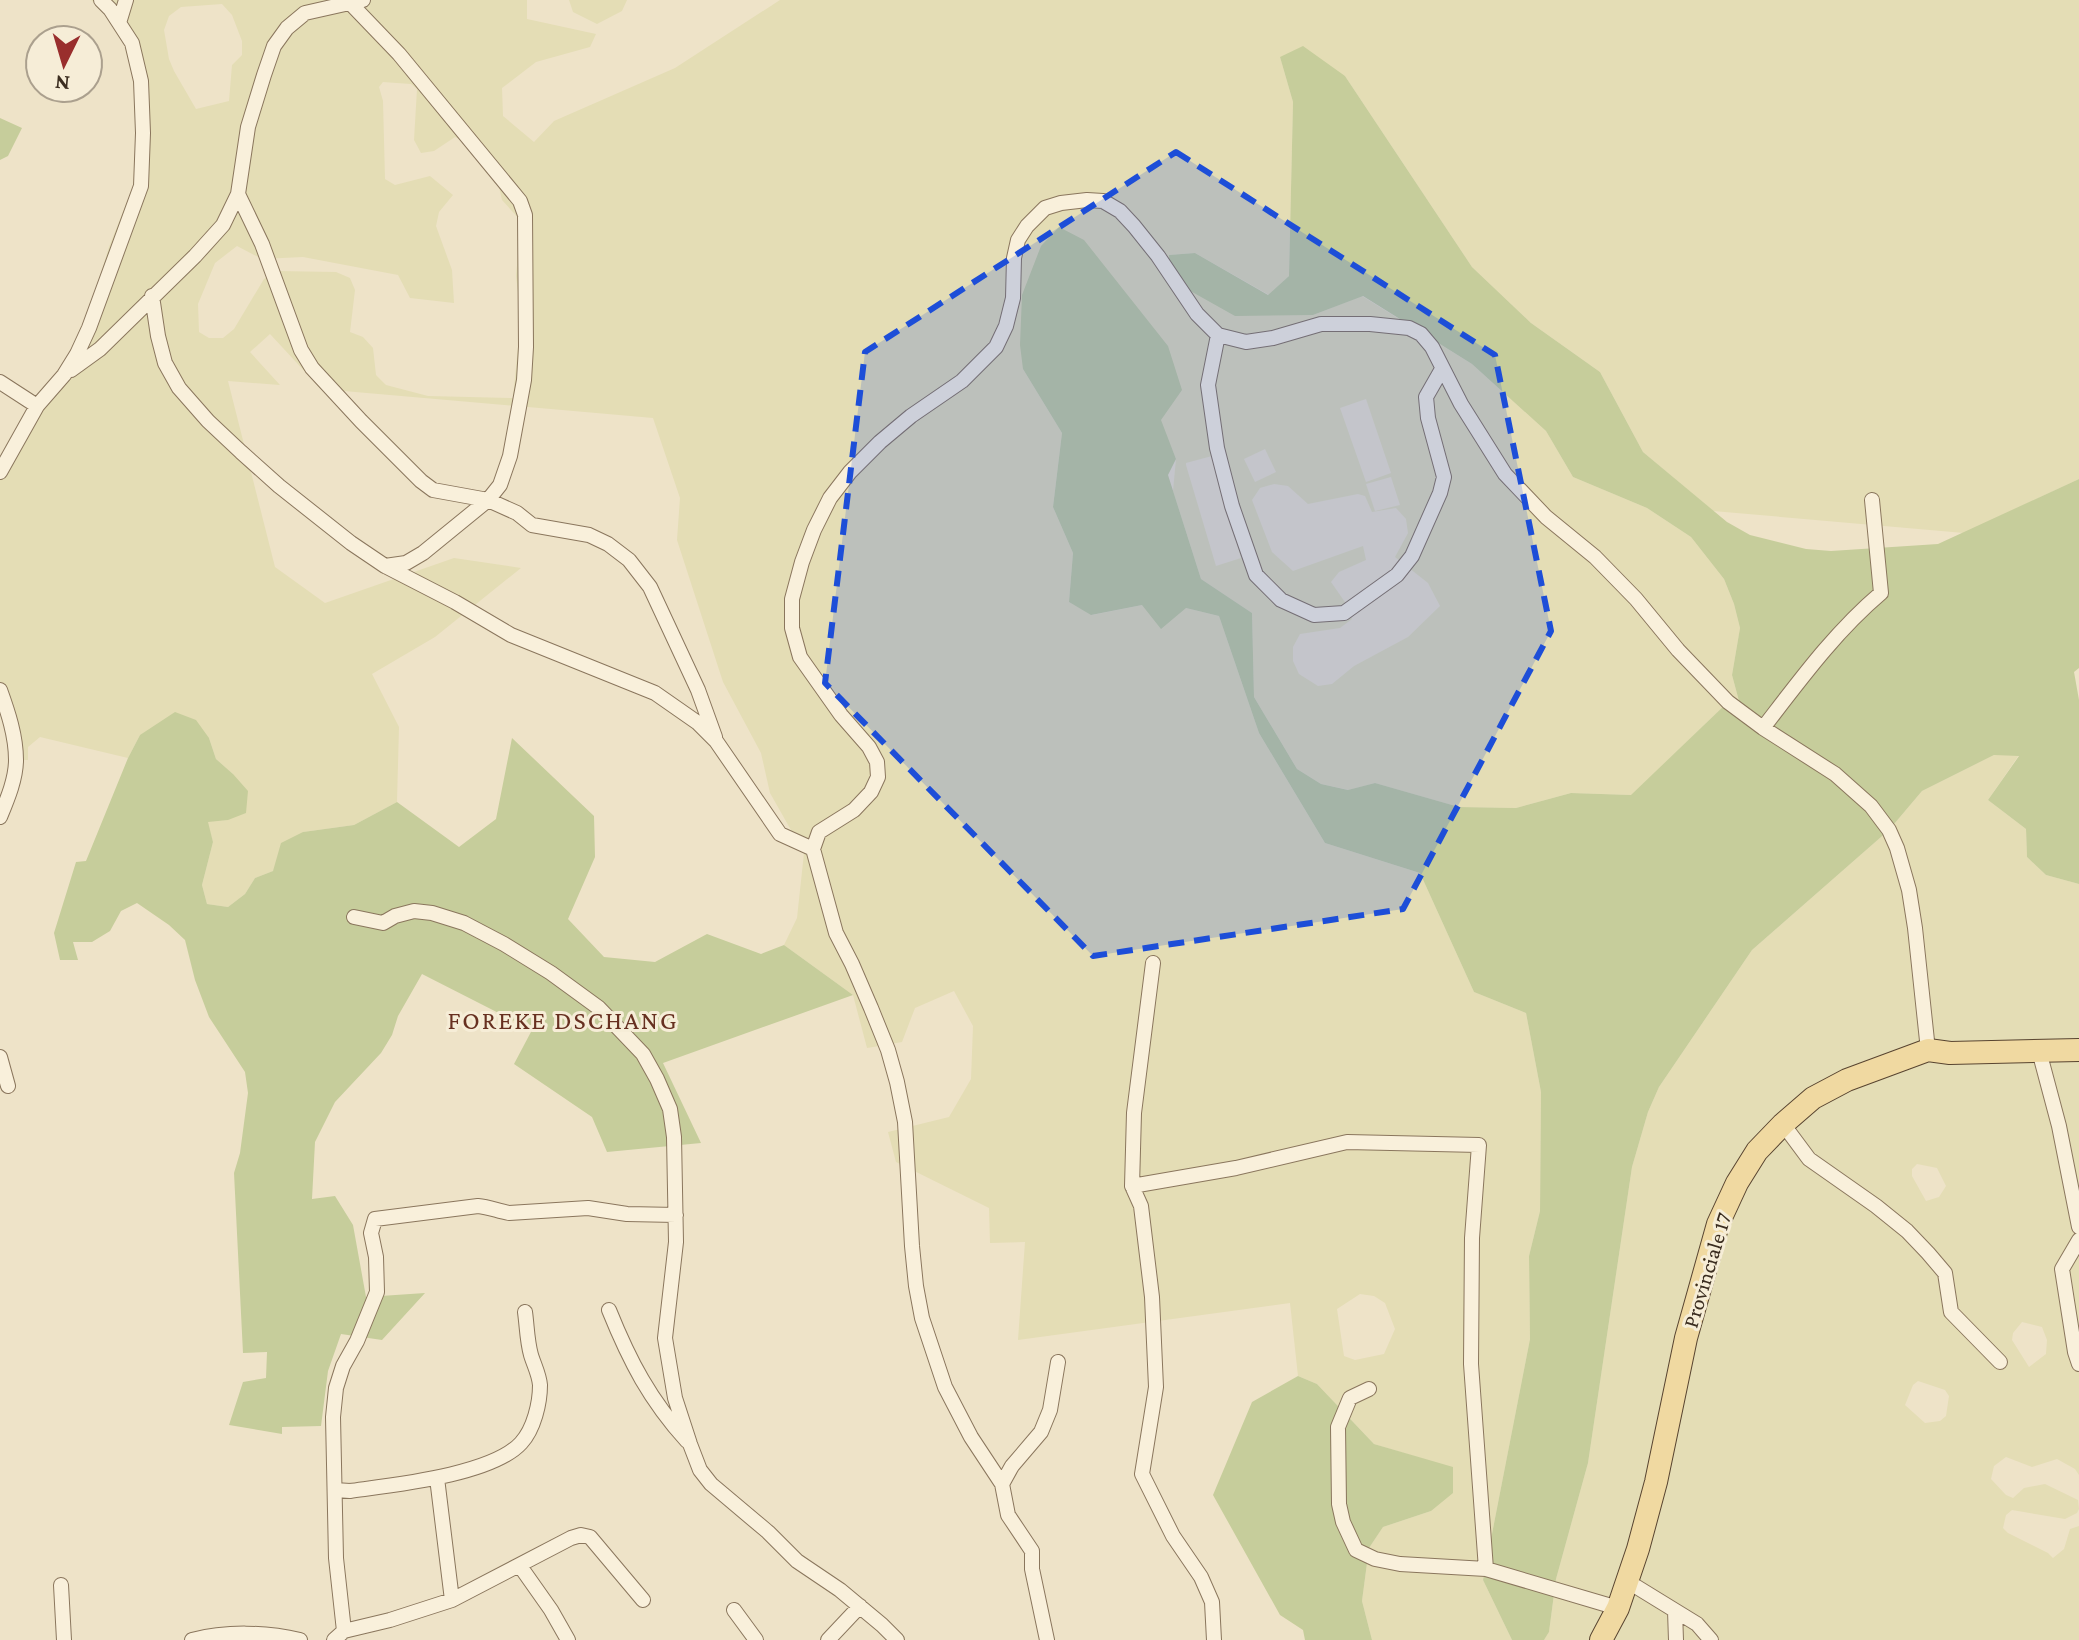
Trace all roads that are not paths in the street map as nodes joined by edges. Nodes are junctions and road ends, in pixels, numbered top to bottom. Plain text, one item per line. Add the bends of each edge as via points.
1 (101, 0) edge
2 (126, 0) edge
3 (356, 1) edge
4 (119, 23) junction
5 (238, 194) junction
6 (152, 296) junction
7 (1218, 335) junction
8 (1442, 369) junction
9 (64, 375) junction
10 (0, 382) edge
11 (37, 406) junction
12 (0, 472) edge
13 (488, 500) junction
14 (1872, 500) dead end
15 (385, 566) junction
16 (1, 694) edge
17 (1763, 728) junction
18 (716, 741) junction
19 (0, 817) edge
20 (813, 849) junction
21 (354, 917) dead end
22 (1153, 963) dead end
23 (1928, 1050) junction
24 (2079, 1050) edge
25 (2039, 1051) junction
26 (0, 1057) edge
27 (8, 1086) dead end
28 (1783, 1124) junction
29 (1132, 1186) junction
30 (676, 1215) junction
31 (2079, 1227) edge
32 (2079, 1240) edge
33 (609, 1310) dead end
34 (525, 1312) dead end
35 (1058, 1362) dead end
36 (2000, 1362) dead end
37 (2079, 1364) edge
38 (1369, 1389) dead end
39 (690, 1444) junction
40 (437, 1478) junction
41 (1002, 1484) junction
42 (335, 1490) junction
43 (520, 1566) junction
44 (1486, 1569) junction
45 (1627, 1581) junction
46 (61, 1585) dead end
47 (452, 1600) junction
48 (643, 1600) dead end
49 (860, 1606) junction
50 (1618, 1608) junction
51 (734, 1610) dead end
52 (1675, 1611) junction
53 (339, 1635) edge
54 (64, 1640) edge
55 (192, 1640) edge
56 (300, 1640) edge
57 (568, 1640) edge
58 (756, 1640) edge
59 (828, 1640) edge
60 (897, 1640) edge
61 (1047, 1640) edge
62 (1214, 1640) edge
63 (1601, 1640) edge
64 (1676, 1640) edge
65 (1711, 1640) edge

1 - 4 street
2 - 4 street
3 - 5 street via 305,13 274,46 248,127
3 - 13 street via 520,201 525,215 524,380 510,456 500,485
4 - 9 street via 132,43 141,81 141,186 89,328
5 - 6 street via 223,225
5 - 13 street via 312,368 433,490
6 - 9 street via 100,349
6 - 15 street via 165,363 179,388 279,486
7 - 8 street via 1246,342 1321,324 1409,328 1432,347
7 - 8 street via 1208,385 1232,506 1256,575 1281,600 1314,615 1344,613 1397,575 1412,556 1444,477 1426,397
7 - 20 street via 1134,226 1103,201 1045,208 1027,226 1018,240 1013,298 996,347 850,472 830,498 802,562 792,599 800,657 869,747 878,777 854,810 819,832
8 - 17 street via 1505,474 1595,557 1728,702
9 - 11 street
10 - 11 street
11 - 12 street
13 - 15 street via 423,553
13 - 18 street via 532,525 589,535 629,560 650,587
14 - 17 street via 1881,593 1826,647
15 - 18 street via 511,635 655,693
16 - 19 street via 16,761
17 - 23 street via 1835,774 1889,830 1909,890
18 - 20 street via 780,834
20 - 41 street via 836,933 897,1082 922,1318 945,1387
21 - 30 street via 383,923 414,911 464,923 551,973 599,1008 643,1054 670,1109
22 - 29 street via 1134,1113
23 - 25 main road, Provinciale 17
23 - 28 main road, Provinciale 17 via 1847,1080 1813,1098
24 - 25 main road, Provinciale 17
25 - 31 street
26 - 27 street
28 - 36 street via 1809,1159 1876,1206 1928,1253 1945,1273 1951,1312
28 - 45 main road, Provinciale 17 via 1757,1151 1718,1224
29 - 44 street via 1347,1142 1479,1145 1471,1364
29 - 62 street via 1141,1206 1152,1297 1156,1387 1142,1474 1212,1602
30 - 39 street via 665,1338 675,1398
30 - 42 street via 588,1208 509,1213 478,1206 375,1219 371,1233 377,1292 336,1388
32 - 37 street via 2062,1269
33 - 39 street via 648,1393
34 - 40 street via 540,1388 531,1429 512,1451
35 - 41 street via 1041,1432
38 - 44 street via 1350,1398 1338,1427 1339,1504 1356,1550 1400,1564
39 - 49 street via 711,1484 797,1561
40 - 42 street
40 - 47 street
41 - 61 street via 1008,1515 1032,1551
42 - 53 street
43 - 47 street
43 - 48 street via 571,1538 590,1537
43 - 57 street
44 - 50 street
45 - 50 main road, Provinciale 17
45 - 52 street
46 - 54 street
47 - 53 street
49 - 59 street
49 - 60 street
50 - 63 main road, Provinciale 17
51 - 58 street
52 - 64 street
52 - 65 street
55 - 56 street via 273,1634

